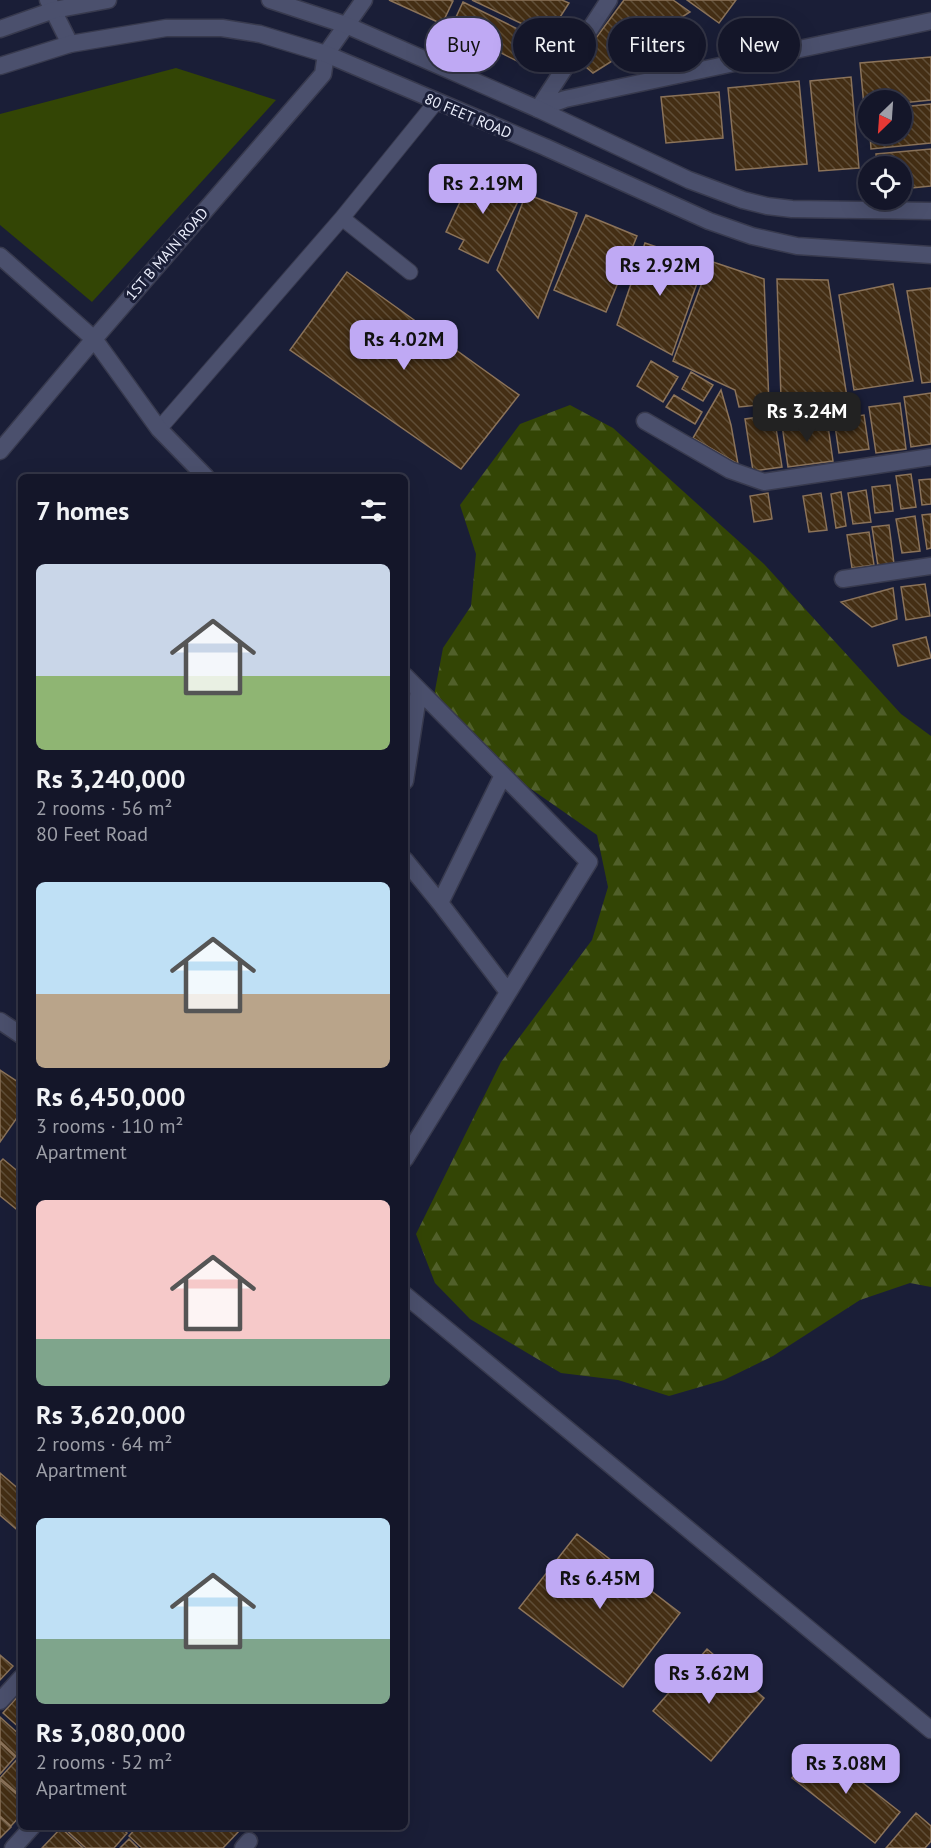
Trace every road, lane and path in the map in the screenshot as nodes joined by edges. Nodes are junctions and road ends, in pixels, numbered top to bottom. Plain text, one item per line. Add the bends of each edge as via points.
1 (108, 0) edge
2 (270, 0) edge
3 (364, 0) edge
4 (609, 0) edge
5 (51, 5) edge
6 (931, 21) edge
7 (346, 25) junction
8 (0, 28) edge
9 (70, 44) junction
10 (326, 54) junction
11 (0, 66) edge
12 (436, 102) junction
13 (538, 109) junction
14 (931, 211) edge
15 (342, 218) junction
16 (931, 255) edge
17 (0, 256) edge
18 (410, 272) dead end
19 (94, 339) junction
20 (645, 421) dead end
21 (159, 429) junction
22 (0, 451) edge
23 (931, 457) edge
24 (203, 474) edge
25 (931, 566) edge
26 (843, 579) dead end
27 (408, 679) edge
28 (419, 690) junction
29 (408, 762) edge
30 (503, 775) junction
31 (408, 864) edge
32 (440, 903) junction
33 (508, 992) junction
34 (0, 1022) edge
35 (18, 1033) edge
36 (408, 1154) edge
37 (408, 1297) edge
38 (18, 1681) edge
39 (0, 1701) edge
40 (931, 1730) edge
41 (29, 1830) edge
42 (13, 1848) edge

1 - 5 street
2 - 7 street
3 - 7 street, 1ST B MAIN ROAD
4 - 13 street
5 - 8 street
5 - 9 street
6 - 13 street via 565,99
7 - 10 street, 1ST B MAIN ROAD
7 - 13 street
9 - 10 street, 80 FEET ROAD via 166,28 222,28 260,34
9 - 11 street, 80 FEET ROAD
10 - 12 street, 80 FEET ROAD
10 - 19 street, 1ST B MAIN ROAD via 323,74
12 - 15 lane
12 - 16 street, 80 FEET ROAD via 752,236 797,246
13 - 14 street via 689,180 743,200 792,209
15 - 18 lane
15 - 21 lane
17 - 19 street
19 - 21 street
19 - 22 street, 1ST B MAIN ROAD
20 - 23 street via 730,470 764,482
21 - 24 street
25 - 26 street
27 - 28 street
28 - 29 street
28 - 30 street
30 - 32 street
30 - 33 street via 590,861
31 - 32 street
32 - 33 street
33 - 36 street
34 - 35 street
37 - 40 street
38 - 39 street
41 - 42 street

